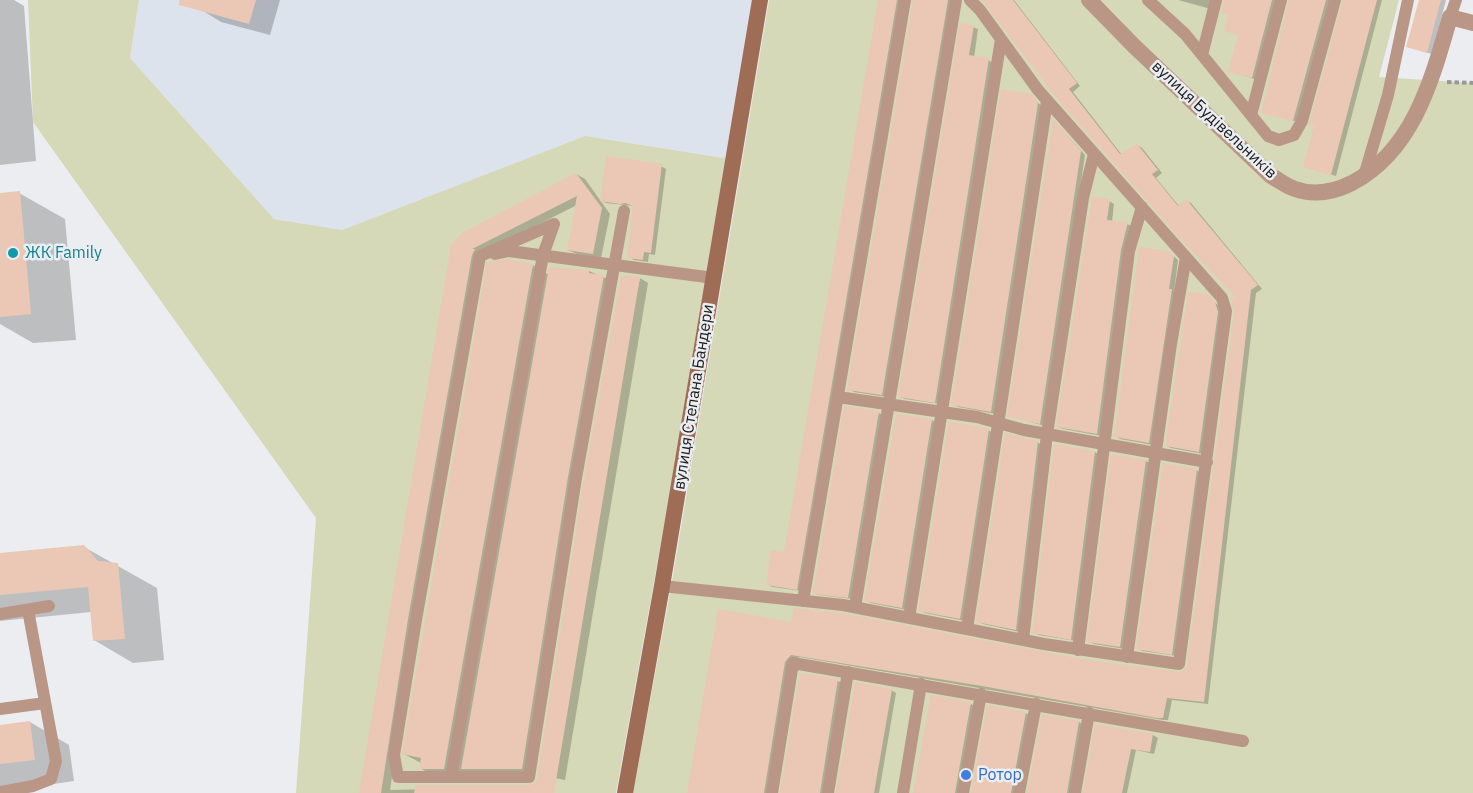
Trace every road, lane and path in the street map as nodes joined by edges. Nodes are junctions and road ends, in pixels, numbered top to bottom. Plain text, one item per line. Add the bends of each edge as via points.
1 (760, 0) edge
2 (906, 0) edge
3 (956, 0) edge
4 (970, 0) edge
5 (1089, 0) edge
6 (1216, 0) edge
7 (1281, 0) edge
8 (1335, 0) edge
9 (1408, 0) edge
10 (1456, 0) edge
11 (1155, 3) edge
12 (1450, 18) junction
13 (1473, 23) edge
14 (1001, 39) junction
15 (1202, 55) junction
16 (1431, 81) junction
17 (1473, 83) edge
18 (1047, 101) junction
19 (1251, 115) junction
20 (1378, 132) junction
21 (1397, 144) junction
22 (1094, 154) junction
23 (1364, 176) junction
24 (1142, 207) junction
25 (624, 211) dead end
26 (543, 255) junction
27 (480, 256) junction
28 (1186, 257) junction
29 (614, 265) junction
30 (714, 278) junction
31 (838, 397) junction
32 (888, 404) junction
33 (943, 412) junction
34 (997, 423) junction
35 (1047, 434) junction
36 (1104, 444) junction
37 (1156, 453) junction
38 (1207, 462) junction
39 (662, 585) junction
40 (804, 601) junction
41 (49, 606) dead end
42 (855, 608) junction
43 (28, 610) junction
44 (0, 614) edge
45 (909, 618) junction
46 (967, 629) junction
47 (1023, 640) junction
48 (1078, 650) junction
49 (1127, 657) junction
50 (848, 672) junction
51 (921, 684) junction
52 (981, 694) junction
53 (45, 703) junction
54 (1036, 704) junction
55 (0, 709) edge
56 (1089, 713) junction
57 (1244, 741) dead end
58 (451, 777) junction
59 (0, 792) edge
60 (625, 793) edge
61 (772, 793) edge
62 (828, 793) edge
63 (903, 793) edge
64 (963, 793) edge
65 (1019, 793) edge
66 (1075, 793) edge

1 - 30 main road, вулиця Степана Бандери
2 - 31 lane
3 - 32 lane
4 - 14 lane
5 - 23 street, вулиця Будівельників via 1271,176 1294,189 1318,194 1341,189
6 - 15 lane
7 - 19 lane
8 - 19 lane via 1309,100 1294,135 1279,140 1268,136
9 - 20 lane
10 - 12 lane
11 - 15 lane
12 - 13 street
12 - 16 street, вулиця Будівельників
14 - 18 lane
14 - 33 lane
15 - 19 lane
16 - 17 path
16 - 21 street, вулиця Будівельників
18 - 22 lane
18 - 34 lane
20 - 21 lane via 1385,141
20 - 23 lane
21 - 23 street, вулиця Будівельників
22 - 24 lane
22 - 35 lane via 1083,198
24 - 28 lane
24 - 36 lane via 1129,250
25 - 29 lane
26 - 27 lane via 510,251
26 - 27 lane via 554,224
26 - 29 lane
26 - 58 lane
27 - 58 lane via 394,755 398,777
28 - 37 lane
28 - 38 lane via 1222,298 1226,311
29 - 30 lane
29 - 58 lane via 576,478 530,777
30 - 39 main road, вулиця Степана Бандери
31 - 32 lane
31 - 40 lane
32 - 33 lane
32 - 42 lane
33 - 34 lane
33 - 45 lane
34 - 35 lane
34 - 46 lane
35 - 36 lane
35 - 47 lane
36 - 37 lane
36 - 48 lane
37 - 38 lane
37 - 49 lane
38 - 49 lane via 1179,664
39 - 40 lane
39 - 60 main road, вулиця Степана Бандери
40 - 42 lane
41 - 43 lane
42 - 45 lane
43 - 44 lane
43 - 53 lane
45 - 46 lane
46 - 47 lane
47 - 48 lane
48 - 49 lane
50 - 51 lane
50 - 61 lane via 793,663
50 - 62 lane
51 - 52 lane
51 - 63 lane
52 - 54 lane
52 - 64 lane
53 - 55 lane
53 - 59 lane via 56,761 51,779
54 - 56 lane
54 - 65 lane
56 - 57 lane
56 - 66 lane

